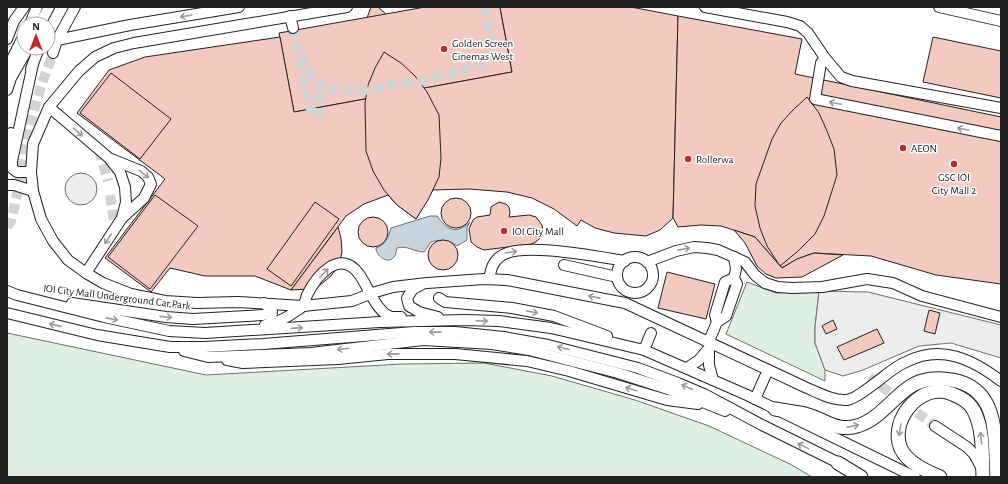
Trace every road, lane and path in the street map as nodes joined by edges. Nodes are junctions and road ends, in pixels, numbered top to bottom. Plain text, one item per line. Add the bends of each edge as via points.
1 (24, 7) edge
2 (49, 7) edge
3 (75, 7) edge
4 (238, 7) edge
5 (346, 7) edge
6 (705, 7) edge
7 (939, 7) edge
8 (44, 16) edge
9 (290, 16) junction
10 (1001, 21) edge
11 (293, 28) tunnel mouth
12 (7, 39) edge
13 (57, 40) joint
14 (16, 51) edge
15 (23, 56) edge
16 (36, 56) edge
17 (825, 58) junction
18 (33, 64) junction
19 (7, 69) edge
20 (7, 90) edge
21 (49, 107) junction
22 (1001, 108) edge
23 (1001, 136) edge
24 (7, 150) edge
25 (109, 158) junction
26 (30, 172) junction
27 (7, 185) edge
28 (33, 191) junction
29 (122, 218) junction
30 (734, 257) junction
31 (625, 261) junction
32 (564, 262) dead end
33 (647, 262) junction
34 (86, 273) junction
35 (618, 274) junction
36 (489, 280) junction
37 (427, 283) junction
38 (7, 291) edge
39 (627, 291) junction
40 (372, 293) junction
41 (17, 296) junction
42 (439, 298) dead end
43 (622, 302) junction
44 (264, 303) junction
45 (303, 306) junction
46 (7, 313) edge
47 (263, 315) dead end
48 (431, 316) junction
49 (1001, 317) edge
50 (464, 320) junction
51 (268, 324) junction
52 (238, 331) junction
53 (651, 333) dead end
54 (709, 341) junction
55 (170, 347) junction
56 (644, 350) junction
57 (687, 368) junction
58 (768, 370) junction
59 (713, 380) junction
60 (1001, 381) edge
61 (755, 399) junction
62 (775, 409) junction
63 (762, 425) junction
64 (935, 426) tunnel mouth
65 (838, 463) junction
66 (983, 474) edge
67 (861, 477) edge
68 (866, 477) edge
69 (915, 477) edge
70 (940, 477) edge
71 (997, 477) edge

1 - 12 street via 14,21
2 - 8 street
3 - 13 street
4 -> 13 street
5 - 9 street
6 - 17 street via 800,26
7 - 10 street
9 - 11 street
9 - 21 street via 114,48 95,57 79,71
14 - 19 street
15 - 20 street
16 - 18 street
17 - 22 street via 841,77 852,81
23 -> 17 street via 815,98 821,63
18 - 24 street via 17,108
18 - 26 street via 12,161 12,168 17,172
21 -> 25 street
21 - 26 street via 33,144
25 - 29 street via 120,172 125,187 126,202
25 -> 29 street via 141,171 148,177 150,184 144,198
26 - 28 street
27 - 28 street
28 - 34 street via 42,219 53,241 68,260
29 -> 34 street
33 -> 30 street via 694,247 718,250
30 - 49 street via 745,262 765,283 778,286 822,287 867,279 893,283 922,296
30 - 54 street via 734,278 725,282 715,315 717,322
31 - 33 street via 636,258
31 - 35 street
36 -> 31 street via 493,263 505,253 515,251 544,249
32 - 35 street
33 - 39 street via 653,272 651,283 643,291
34 - 44 street via 131,294 165,302
35 - 39 street via 622,288
36 - 37 street
43 -> 36 street via 507,280
37 - 40 street via 393,287
37 - 48 street via 414,289 407,298 409,306
38 - 41 street
39 - 43 street
40 - 45 street via 352,302
45 -> 40 street via 321,274 333,265 344,263 353,267
40 - 48 street via 383,312 392,317
41 -> 47 street, IOI City Mall Underground Car Park via 166,317 193,319
41 -> 52 street via 169,331
42 -> 56 street via 445,302 512,308 554,316
43 - 54 street
44 - 45 street
44 - 51 street via 272,311
45 - 51 street via 282,321
55 -> 46 street via 97,335
48 - 50 street
52 -> 50 street via 380,322
50 -> 56 street via 551,328
51 - 52 street
53 - 56 street
54 - 58 street
63 -> 55 street via 684,394 618,373 529,350 492,344 423,340 311,353 208,356
63 -> 55 street via 678,382 638,368 548,345 504,337 455,332 414,332 263,344
56 - 57 street
57 - 59 street
57 - 59 street via 709,348
58 - 60 street via 821,394 849,400 906,362 925,355 960,356 974,362
58 - 61 street
59 - 61 street
61 - 62 street
62 - 69 street
62 -> 71 main road via 809,416 832,426 857,426 869,421 911,386 932,379 956,381 978,392 991,413
65 -> 63 street
64 - 66 street via 974,454
65 - 67 main road
65 - 68 street
66 -> 70 main road via 979,425 974,410 964,399 939,391 916,399 903,417 898,439 901,449 915,464

